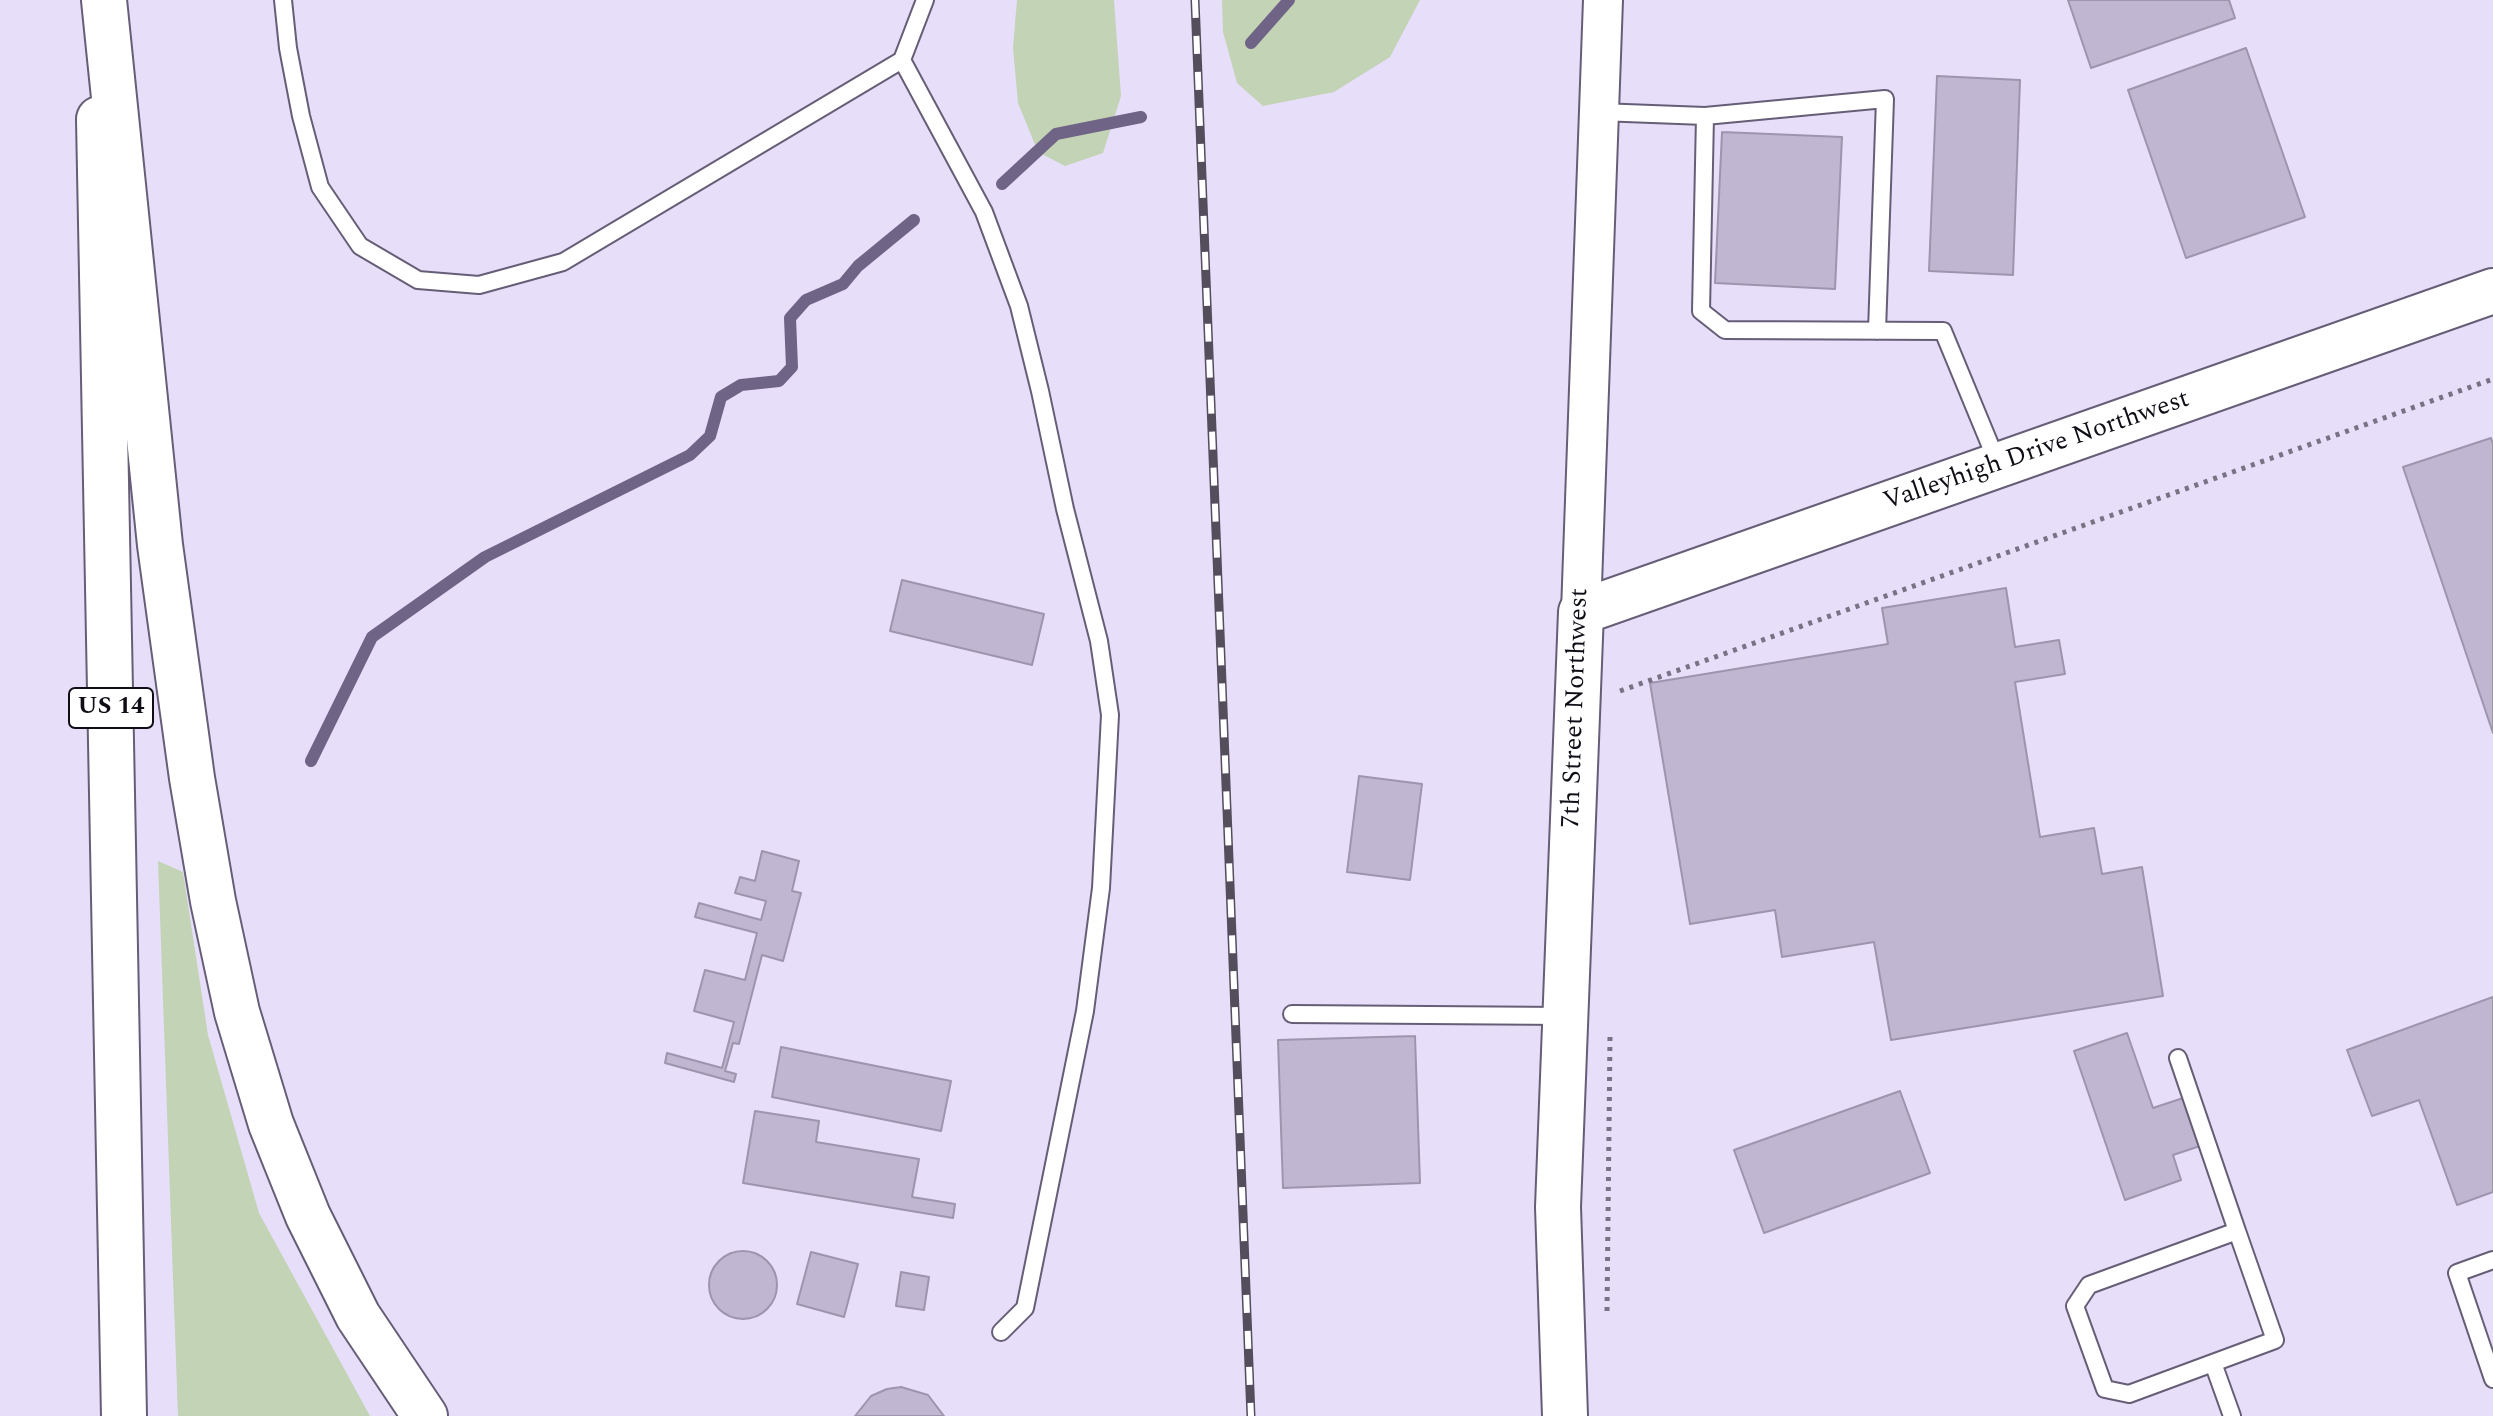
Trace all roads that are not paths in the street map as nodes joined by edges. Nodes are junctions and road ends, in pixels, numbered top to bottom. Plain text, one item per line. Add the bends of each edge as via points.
1 (97, 0) edge
2 (104, 0) edge
3 (283, 0) edge
4 (925, 0) edge
5 (1603, 0) edge
6 (902, 60) junction
7 (1599, 112) junction
8 (1705, 116) junction
9 (2493, 291) edge
10 (1877, 331) junction
11 (1998, 466) junction
12 (1581, 612) junction
13 (1292, 1014) dead end
14 (1566, 1016) junction
15 (2178, 1058) dead end
16 (2237, 1231) junction
17 (2493, 1260) edge
18 (1001, 1332) dead end
19 (2213, 1363) junction
20 (2493, 1379) edge
21 (124, 1416) edge
22 (425, 1416) edge
23 (1565, 1416) edge
24 (2232, 1416) edge

1 - 21 main road, US 14
2 - 22 main road via 160,545 192,778 237,1012 271,1124 308,1216 358,1316
3 - 6 lane via 295,89 320,187 360,246 418,280 479,285 563,262
4 - 6 lane
5 - 7 street, 7th Street Northwest
6 - 18 lane via 984,212 1019,306 1099,641 1110,715 1101,888 1085,1011 1025,1308
7 - 8 lane
7 - 12 street, 7th Street Northwest
8 - 10 lane via 1701,311 1725,330
8 - 10 lane via 1885,99
9 - 11 main road, Valleyhigh Drive Northwest
10 - 11 lane via 1943,331
11 - 12 main road, Valleyhigh Drive Northwest
12 - 14 main road, 7th Street Northwest
13 - 14 lane
14 - 23 main road, 7th Street Northwest via 1558,1207
15 - 16 lane
16 - 19 lane via 2275,1340
16 - 19 lane via 2089,1285 2075,1306 2105,1389 2129,1394
17 - 20 lane via 2457,1273
19 - 24 lane

